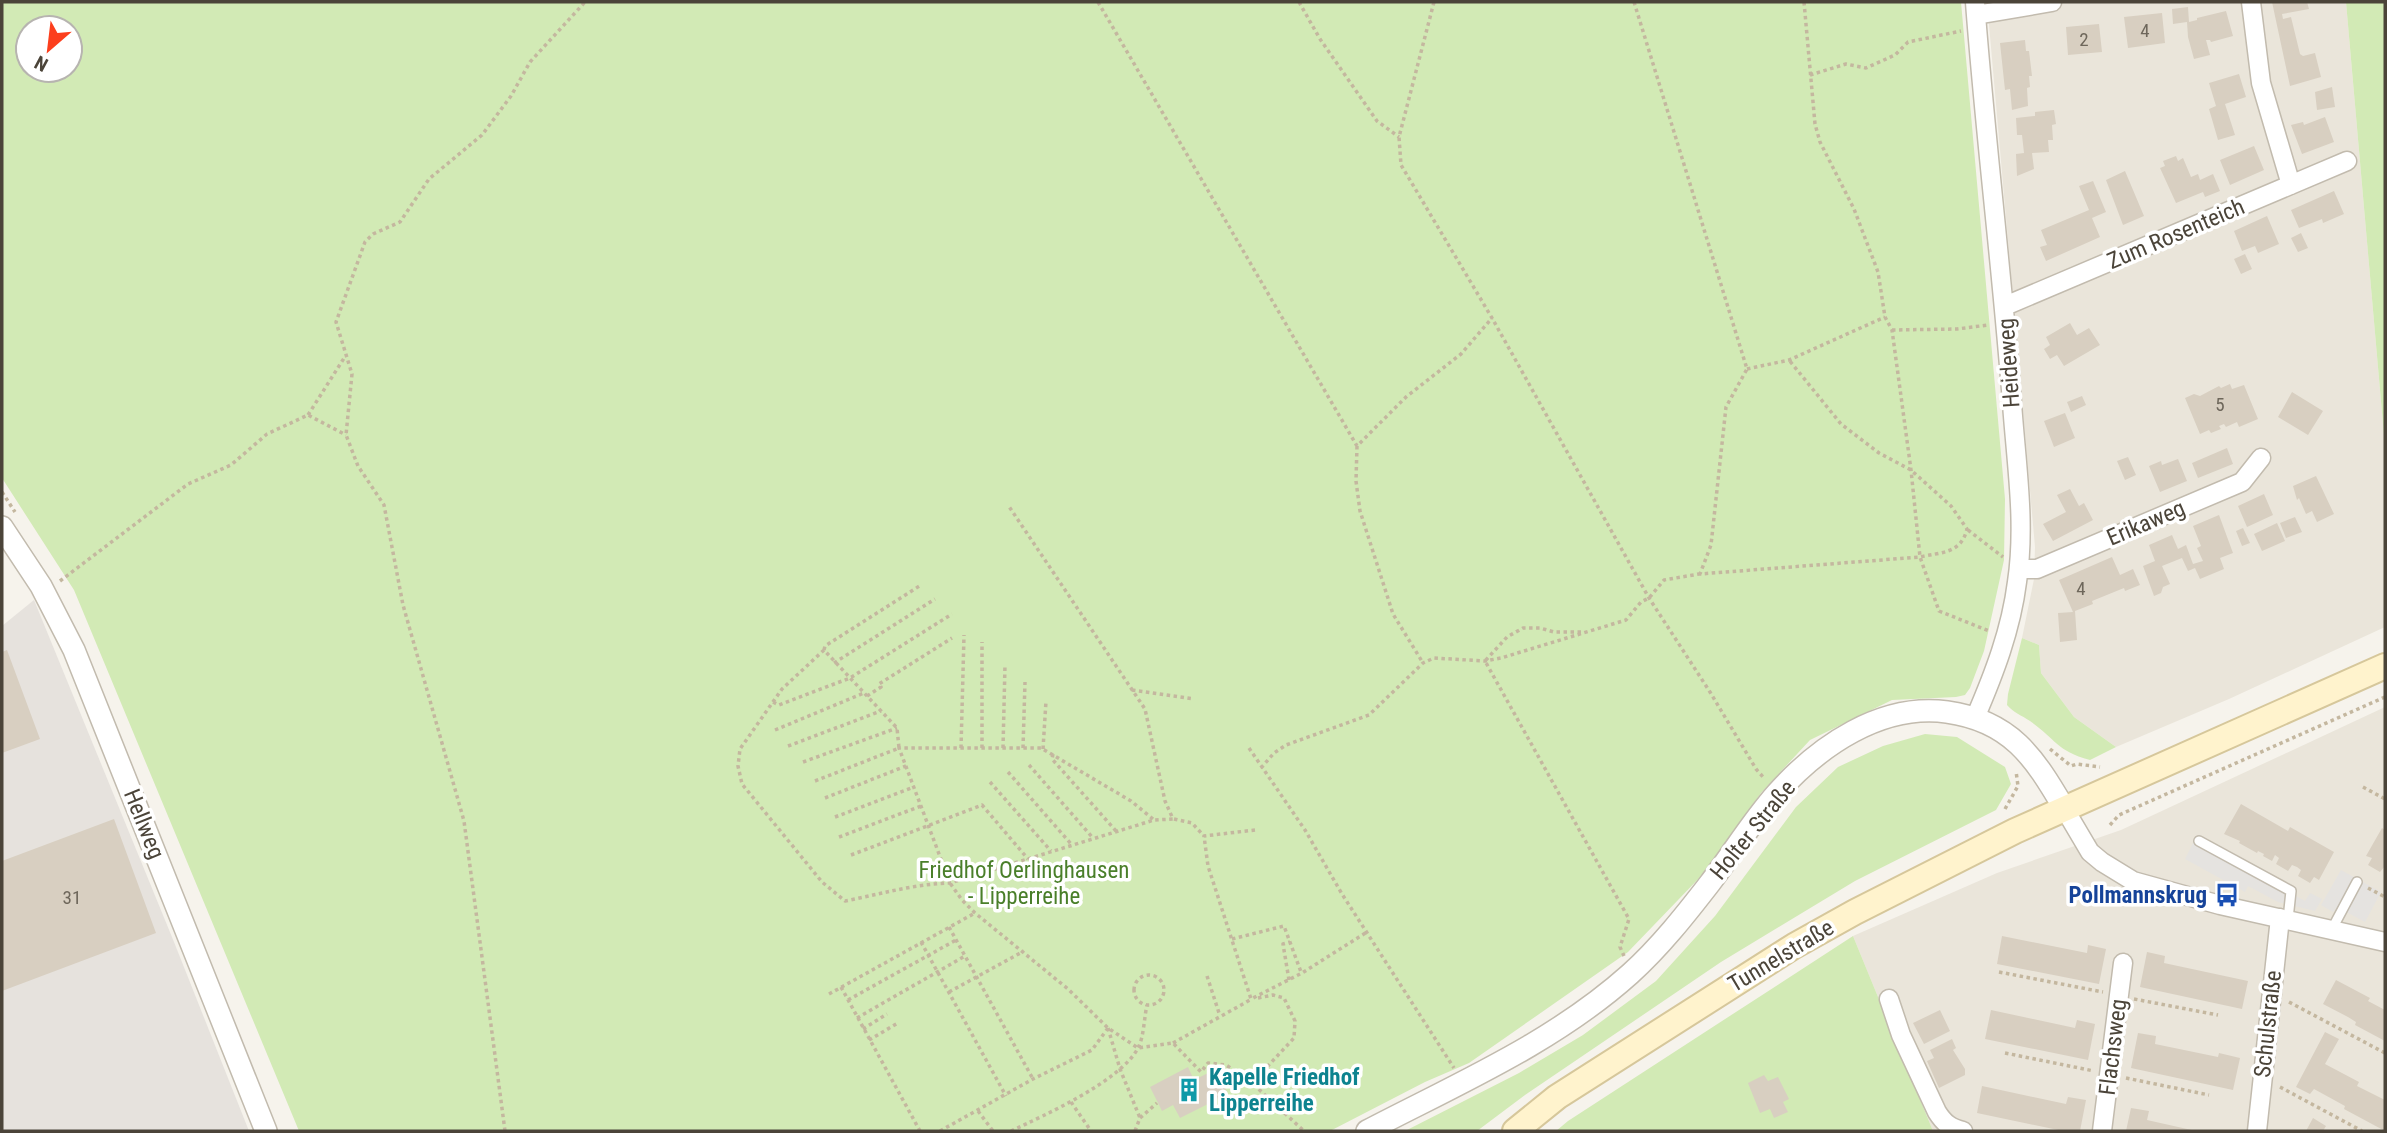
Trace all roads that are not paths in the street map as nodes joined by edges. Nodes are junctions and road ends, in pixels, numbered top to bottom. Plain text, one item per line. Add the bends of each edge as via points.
1 (2052, 2) edge
2 (2251, 2) edge
3 (1975, 15) edge
4 (2347, 162) dead end
5 (2291, 185) junction
6 (2006, 315) junction
7 (2261, 458) dead end
8 (2, 527) edge
9 (2019, 569) junction
10 (2385, 666) edge
11 (1975, 718) junction
12 (2064, 808) junction
13 (2199, 841) dead end
14 (2357, 882) road end
15 (2284, 918) junction
16 (2332, 929) junction
17 (2385, 942) edge
18 (2123, 963) dead end
19 (1889, 999) dead end
20 (266, 1131) edge
21 (1367, 1131) edge
22 (1515, 1131) edge
23 (1963, 1131) edge
24 (2102, 1131) edge
25 (2256, 1131) edge

1 - 3 street
2 - 5 street via 2261,83
3 - 6 street, Heideweg
4 - 5 street, Zum Rosenteich
5 - 6 street, Zum Rosenteich
6 - 9 street, Heideweg via 2021,538
7 - 9 street, Erikaweg via 2242,482 2037,569
8 - 20 street, Hellweg via 41,586 74,650
9 - 11 street, Heideweg via 2006,638
10 - 12 main road
11 - 12 street, Holter Straße via 2027,751
11 - 21 street, Holter Straße via 1917,711 1879,720 1835,743 1777,793 1681,920 1631,973 1567,1024
12 - 15 street via 2090,852 2133,881
12 - 22 main road, Tunnelstraße via 1794,946 1557,1097
13 - 15 lane via 2291,891
14 - 16 lane
15 - 16 street
15 - 25 street, Schulstraße
16 - 17 street
18 - 24 street, Flachsweg
19 - 23 street via 1937,1112 1945,1123

